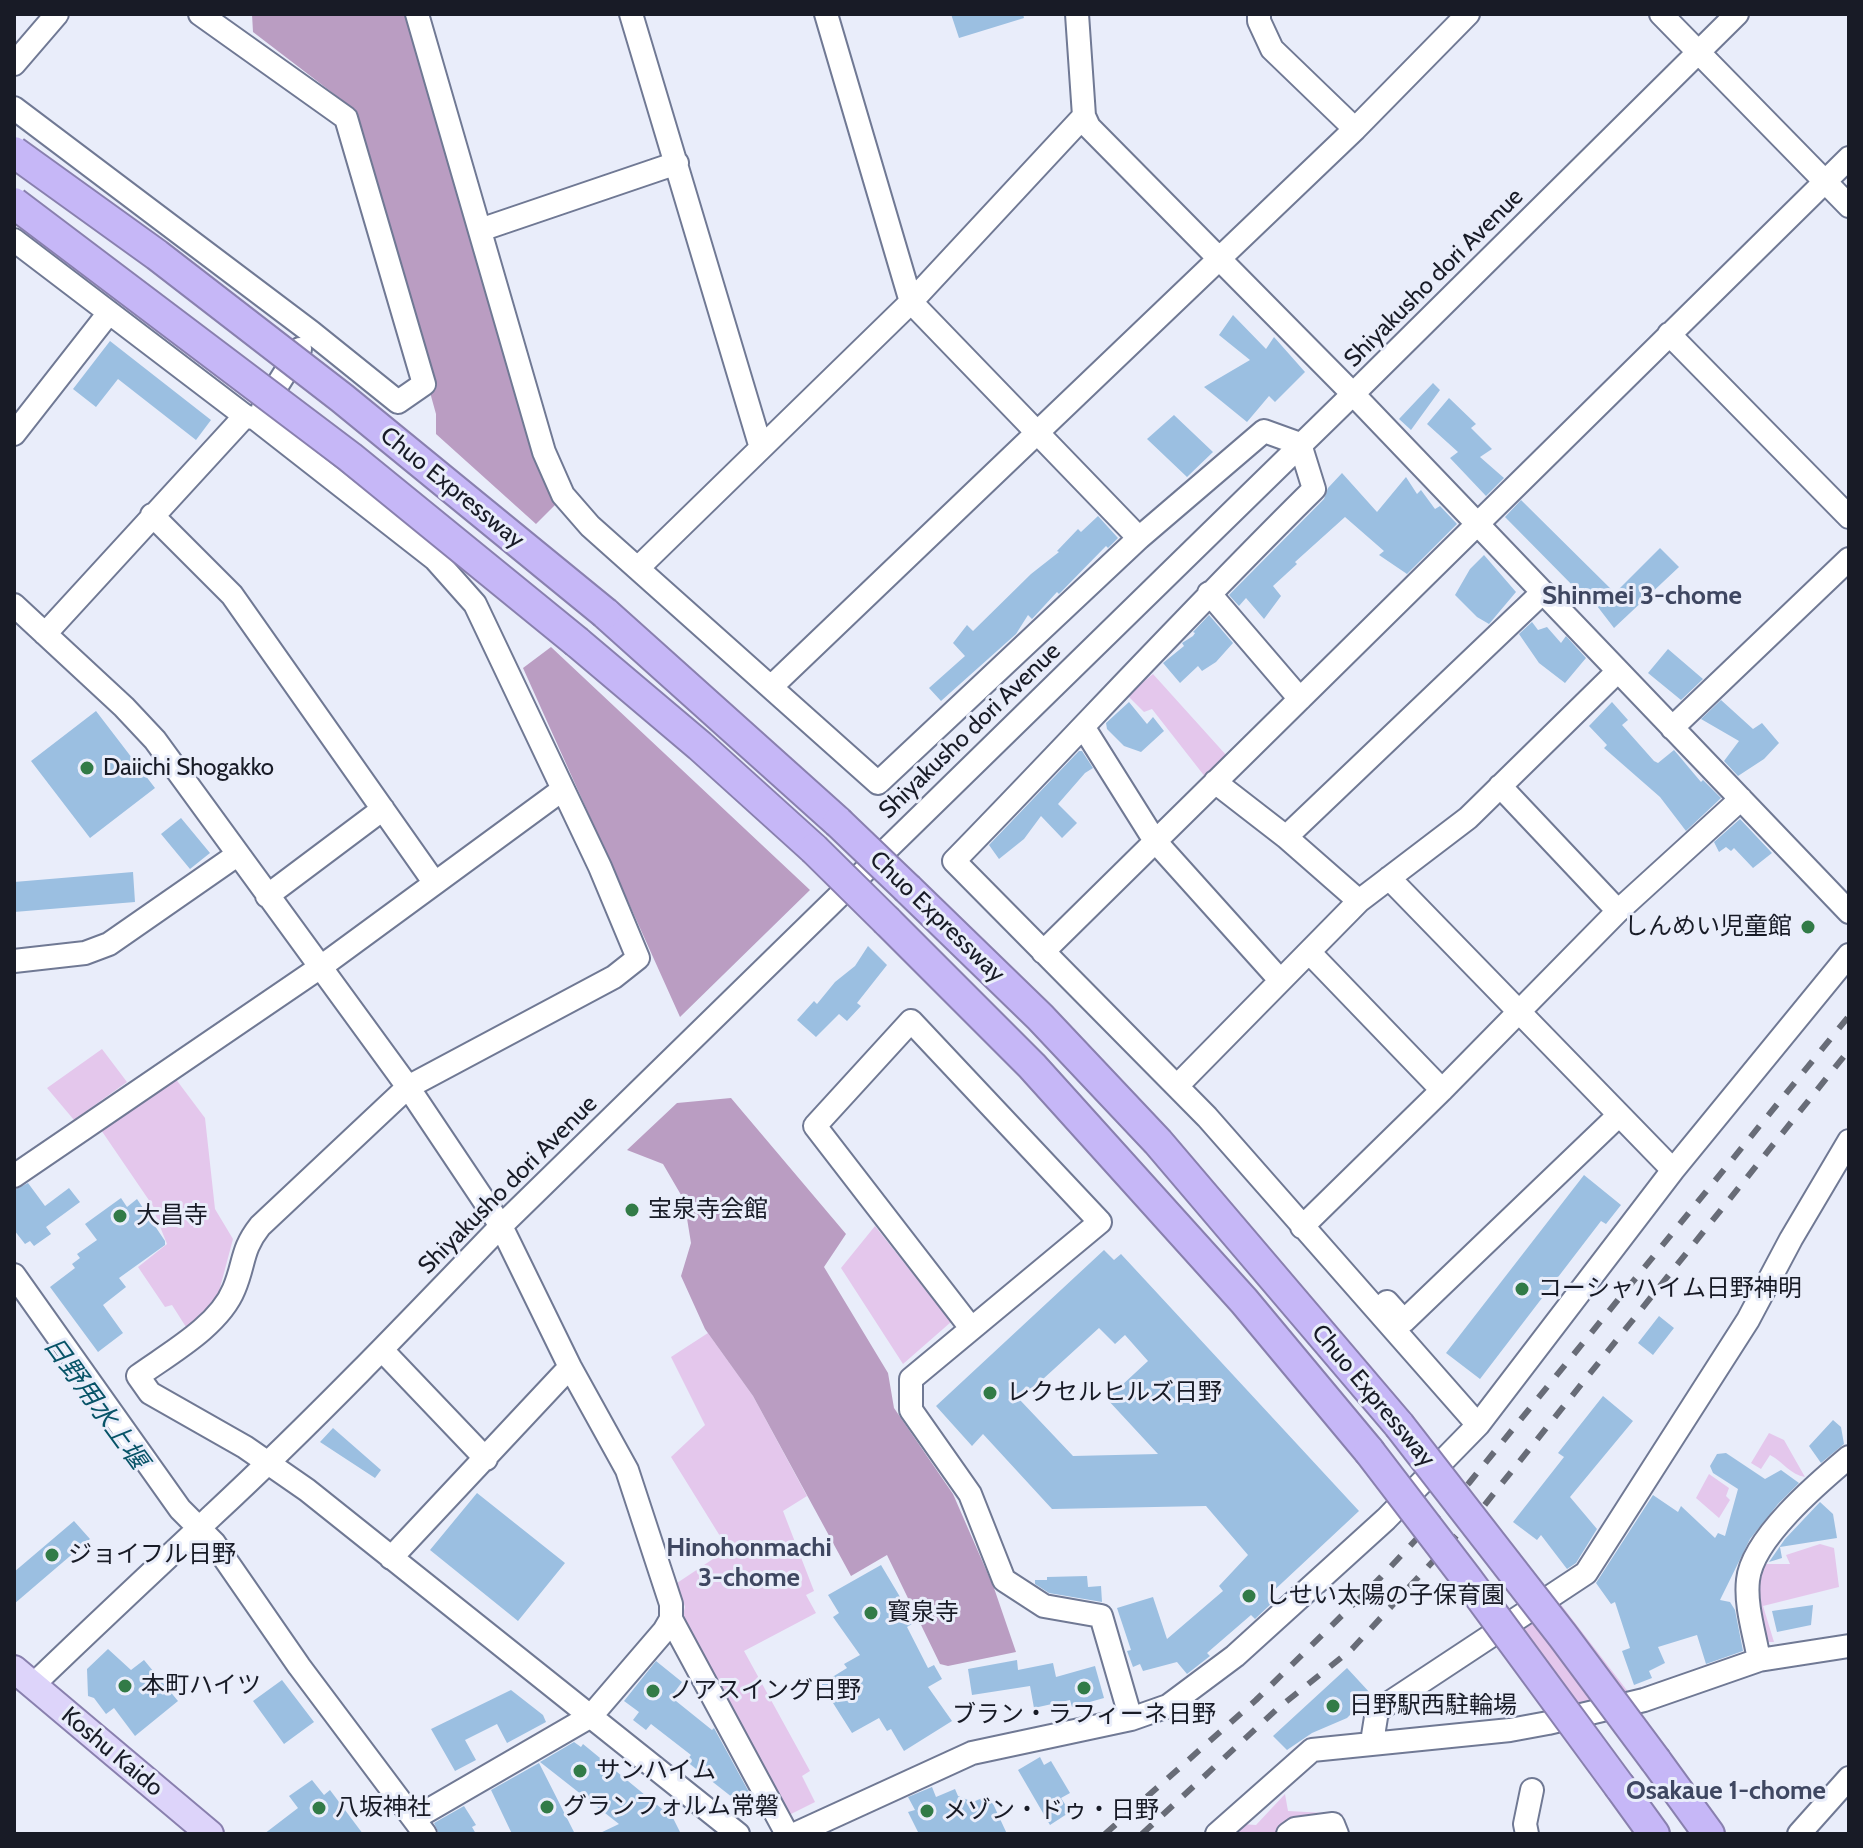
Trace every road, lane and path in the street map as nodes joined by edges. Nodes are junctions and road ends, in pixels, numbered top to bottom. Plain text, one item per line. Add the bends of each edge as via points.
1 (57, 14) edge
2 (200, 14) edge
3 (417, 14) edge
4 (631, 14) edge
5 (826, 14) edge
6 (1077, 14) edge
7 (1259, 14) edge
8 (1468, 14) edge
9 (1661, 14) edge
10 (1737, 14) edge
11 (1699, 52) junction
12 (14, 64) edge
13 (14, 108) edge
14 (1084, 116) junction
15 (1355, 129) junction
16 (14, 152) edge
17 (1849, 158) edge
18 (677, 163) junction
19 (1825, 182) junction
20 (14, 203) edge
21 (1849, 206) edge
22 (480, 230) junction
23 (14, 240) edge
24 (1220, 257) junction
25 (911, 302) junction
26 (108, 314) junction
27 (311, 332) junction
28 (1669, 334) junction
29 (1353, 394) junction
30 (250, 418) junction
31 (18, 419) edge
32 (1036, 433) junction
33 (1300, 444) junction
34 (761, 448) junction
35 (152, 515) junction
36 (1849, 517) edge
37 (1478, 524) junction
38 (1139, 538) junction
39 (1849, 559) edge
40 (639, 567) junction
41 (1543, 592) junction
42 (1209, 593) junction
43 (14, 605) edge
44 (45, 634) junction
45 (1618, 671) junction
46 (771, 687) junction
47 (1300, 699) junction
48 (1084, 728) junction
49 (1672, 728) junction
50 (1215, 782) junction
51 (1500, 786) junction
52 (562, 790) junction
53 (1741, 799) junction
54 (383, 809) junction
55 (1286, 837) junction
56 (1155, 841) junction
57 (237, 855) junction
58 (1389, 878) junction
59 (434, 882) junction
60 (267, 896) junction
61 (1359, 901) junction
62 (1618, 911) junction
63 (1849, 912) edge
64 (1043, 952) junction
65 (1309, 952) junction
66 (1849, 955) edge
67 (14, 961) edge
68 (322, 966) junction
69 (1280, 980) junction
70 (1518, 1013) junction
71 (1177, 1086) junction
72 (408, 1087) junction
73 (1442, 1090) junction
74 (1619, 1115) junction
75 (1849, 1141) edge
76 (1673, 1170) junction
77 (14, 1176) edge
78 (501, 1226) junction
79 (1302, 1227) junction
80 (14, 1275) edge
81 (971, 1328) junction
82 (382, 1350) junction
83 (570, 1367) junction
84 (1478, 1425) junction
85 (1849, 1457) edge
86 (486, 1459) junction
87 (267, 1462) junction
88 (198, 1528) junction
89 (391, 1558) junction
90 (671, 1619) junction
91 (1503, 1628) junction
92 (1849, 1646) edge
93 (1759, 1660) junction
94 (24, 1677) edge
95 (591, 1716) junction
96 (1131, 1719) junction
97 (1372, 1742) junction
98 (1849, 1778) edge
99 (1532, 1790) dead end
100 (420, 1826) edge
101 (210, 1834) edge
102 (738, 1834) edge
103 (787, 1834) edge
104 (795, 1834) edge
105 (1217, 1834) edge
106 (1288, 1834) edge
107 (1337, 1834) edge
108 (1527, 1834) edge
109 (1654, 1834) edge
110 (1709, 1834) edge
111 (1799, 1834) edge

1 - 12 street
2 - 27 street via 346,118 424,384 398,402
3 - 22 street
4 - 18 street
5 - 25 street
6 - 14 street
7 - 15 street via 1272,49
8 - 15 street
9 - 11 street
10 - 11 street, Shiyakusho dori Avenue
11 - 19 street
11 - 29 street, Shiyakusho dori Avenue
13 - 27 street
14 - 24 street via 1089,127
14 - 25 street
15 - 24 street
16 - 110 highway, Chuo Expressway, bridge via 330,388 605,613 838,822 1040,1017 1158,1142 1399,1425
17 - 19 street
18 - 22 street
18 - 34 street
19 - 21 street
19 - 28 street
20 - 91 highway, Chuo Expressway, bridge via 350,457 577,642 814,849 1032,1066 1244,1301 1369,1451
22 - 40 street via 544,452 563,495
23 - 26 street
24 - 29 street
24 - 32 street
25 - 32 street
25 - 34 street
26 - 30 street
26 - 31 street
27 - 30 street
28 - 36 street
28 - 37 street
29 - 33 street, Shiyakusho dori Avenue
29 - 37 street
30 - 35 street
30 - 52 street via 435,559 475,604
32 - 38 street
32 - 46 street
33 - 38 street via 1264,431
33 - 42 street via 1314,489
33 - 78 street, Shiyakusho dori Avenue
34 - 40 street
35 - 44 street
35 - 54 street via 232,595
37 - 41 street
37 - 47 street
38 - 46 street via 878,783
39 - 49 street
40 - 46 street
41 - 45 street
41 - 55 street
42 - 47 street
42 - 48 street
43 - 44 street
44 - 57 street via 155,740
45 - 49 street
45 - 51 street
47 - 50 street
48 - 56 street
48 - 64 street via 954,861
49 - 53 street
50 - 55 street
50 - 56 street
51 - 58 street via 1468,818
51 - 62 street
52 - 59 street
52 - 72 street via 638,958 614,977
53 - 62 street
53 - 63 street
54 - 59 street
54 - 60 street
55 - 61 street
56 - 64 street
56 - 69 street
57 - 60 street
57 - 67 street via 109,944 85,953
58 - 61 street
58 - 70 street
59 - 68 street
60 - 68 street
61 - 65 street
62 - 70 street
64 - 71 street
65 - 69 street
65 - 73 street
66 - 76 street
68 - 72 street
68 - 77 street
69 - 71 street
70 - 73 street
70 - 74 street
71 - 79 street
72 - 78 street
72 - 87 street via 260,1226 248,1241 234,1290 217,1317 138,1376 150,1393
73 - 79 street
74 - 76 street
74 - 79 street via 1404,1321 1329,1235
75 - 91 street via 1748,1320 1586,1573
76 - 84 street
78 - 82 street, Shiyakusho dori Avenue
78 - 83 street
79 - 84 street
80 - 88 street
81 - 81 street via 815,1126 911,1021 1100,1222
81 - 96 street via 911,1379 911,1410 970,1494 1004,1580 1044,1606 1101,1616
82 - 86 street
82 - 87 street, Shiyakusho dori Avenue
83 - 86 street
83 - 90 street via 627,1470 671,1604
84 - 96 street via 1386,1519 1235,1656 1168,1706
85 - 93 street via 1766,1536 1752,1567 1749,1602
86 - 89 street
87 - 88 street, Shiyakusho dori Avenue
87 - 89 street
88 - 94 street, Shiyakusho dori Avenue
88 - 100 street
89 - 95 street
90 - 95 street
90 - 103 street
91 - 97 street via 1377,1711
91 - 109 highway, Chuo Expressway, bridge
92 - 93 street
93 - 97 street via 1644,1700 1548,1723
94 - 101 main road, Koshu Kaido
95 - 100 street
95 - 102 street
96 - 104 street via 972,1753
97 - 105 street via 1312,1750
98 - 111 street
99 - 108 street
106 - 107 street via 1333,1824

